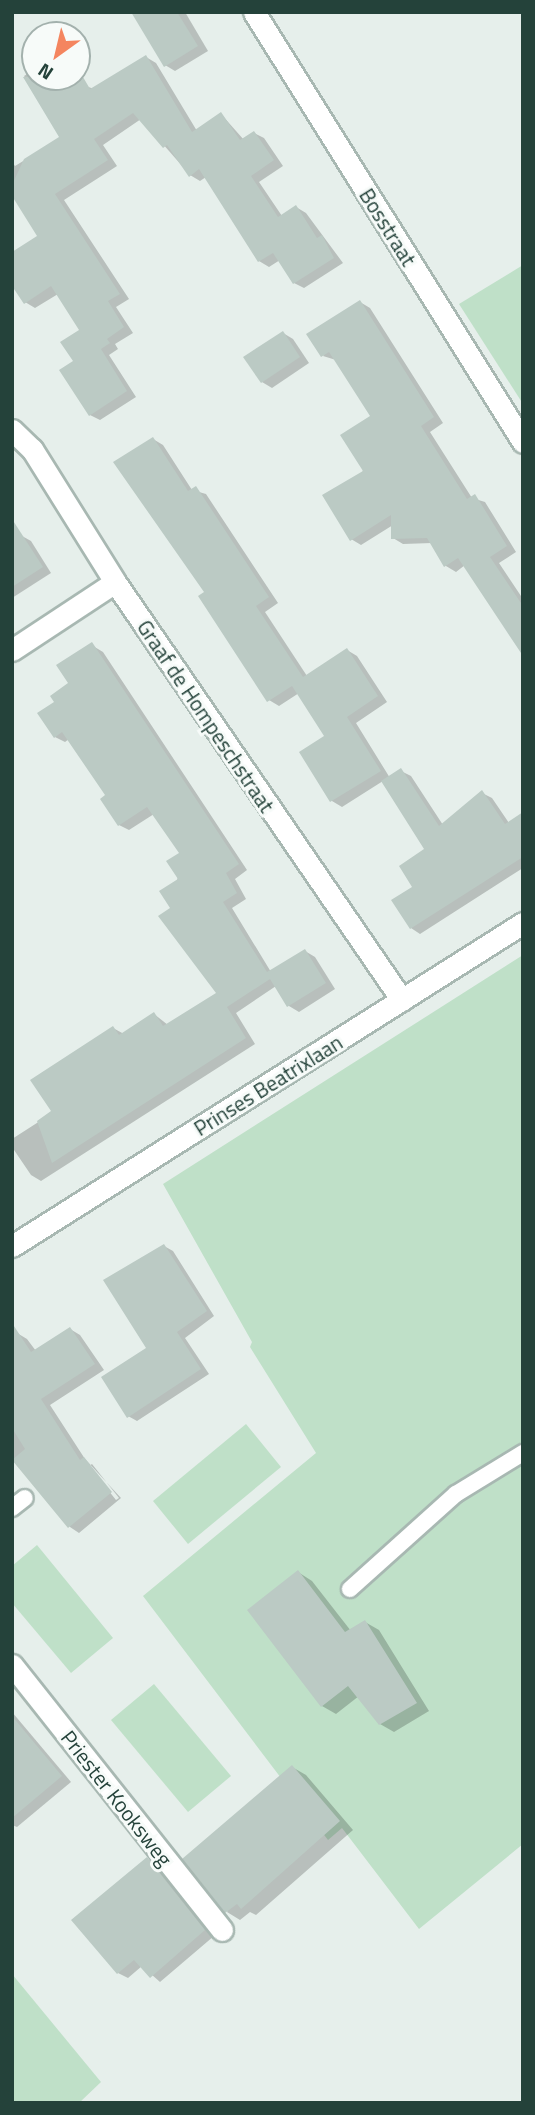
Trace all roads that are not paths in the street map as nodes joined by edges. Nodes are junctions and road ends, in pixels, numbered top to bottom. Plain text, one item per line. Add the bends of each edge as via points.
1 (254, 12) edge
2 (12, 430) edge
3 (523, 442) edge
4 (115, 582) junction
5 (12, 650) edge
6 (523, 923) edge
7 (402, 1000) junction
8 (12, 1246) edge
9 (523, 1453) edge
10 (350, 1589) dead end
11 (12, 1665) edge
12 (222, 1930) dead end

1 - 3 street, Bosstraat
2 - 4 street, Graaf de Hompeschstraat via 32,449
4 - 5 street
4 - 7 street, Graaf de Hompeschstraat
6 - 7 street, Prinses Beatrixlaan
7 - 8 street, Prinses Beatrixlaan
9 - 10 lane via 456,1494
11 - 12 street, Priester Kooksweg

